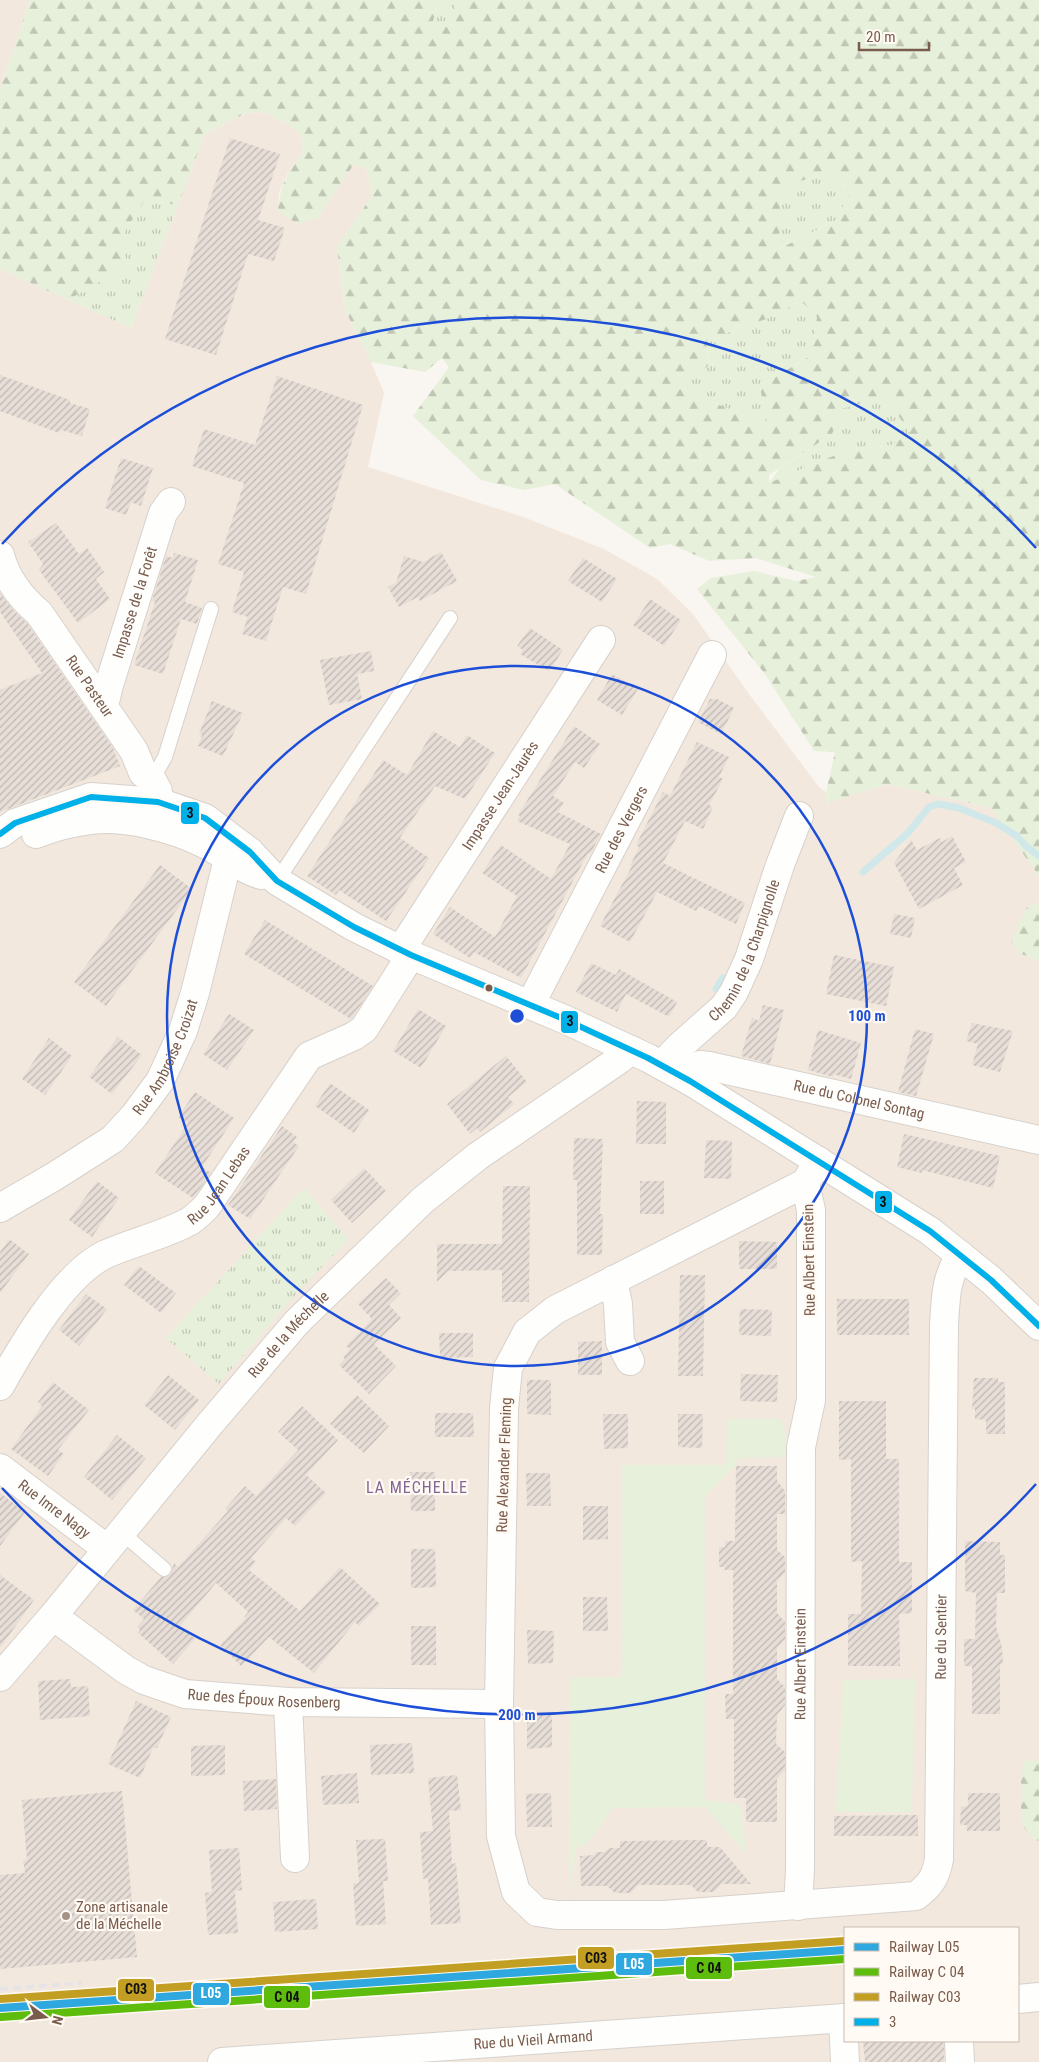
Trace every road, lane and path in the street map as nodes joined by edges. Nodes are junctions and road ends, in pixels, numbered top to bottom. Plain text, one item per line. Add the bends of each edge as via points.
1 (171, 502) dead end
2 (0, 555) edge
3 (211, 609) dead end
4 (450, 618) dead end
5 (601, 640) dead end
6 (712, 655) dead end
7 (104, 706) junction
8 (154, 802) junction
9 (799, 816) dead end
10 (0, 836) edge
11 (239, 856) junction
12 (277, 881) junction
13 (405, 953) junction
14 (530, 1005) junction
15 (631, 1050) junction
16 (662, 1065) junction
17 (690, 1081) junction
18 (1039, 1140) edge
19 (812, 1172) junction
20 (0, 1208) edge
21 (960, 1255) junction
22 (613, 1280) junction
23 (1039, 1326) edge
24 (630, 1362) dead end
25 (0, 1386) edge
26 (0, 1468) edge
27 (114, 1540) junction
28 (164, 1569) dead end
29 (53, 1616) junction
30 (0, 1677) edge
31 (288, 1702) junction
32 (499, 1704) junction
33 (295, 1858) dead end
34 (798, 1906) junction
35 (1039, 1997) edge
36 (1019, 1999) edge
37 (844, 2018) edge
38 (845, 2042) edge
39 (959, 2042) edge
40 (278, 2060) edge
41 (222, 2062) edge
42 (845, 2062) edge
43 (960, 2062) edge

1 - 7 street, Impasse de la Forêt via 164,513
2 - 7 street, Rue Pasteur via 3,568 24,600 39,613
3 - 8 lane
4 - 12 lane
5 - 13 street, Impasse Jean-Jaurès
6 - 14 street, Rue des Vergers
7 - 8 street, Rue Pasteur via 134,751
8 - 10 street via 139,822 86,820 20,839
8 - 11 street via 186,836
9 - 16 street, Chemin de la Charpignolle via 749,959 734,992 724,1008
11 - 12 street via 244,870
11 - 20 street, Rue Ambroise Croizat via 196,993 171,1061 160,1081 113,1139
12 - 13 street
13 - 14 street
13 - 25 street, Rue Jean Lebas via 364,1029 309,1056 207,1206 192,1220 105,1255 87,1266 40,1322
14 - 15 street
15 - 16 street
15 - 27 street, Rue de la Méchelle via 478,1156 423,1200 297,1322
16 - 17 street
17 - 18 street, Rue du Colonel Sontag via 700,1064
17 - 19 street
19 - 21 street via 930,1232
19 - 22 street, Rue Alexander Fleming
19 - 34 street, Rue Albert Einstein via 811,1400 801,1447
21 - 23 street
21 - 34 street, Rue du Sentier via 949,1277 945,1317 939,1859 936,1876 916,1896
22 - 24 street via 620,1342
22 - 32 street, Rue Alexander Fleming via 555,1310 527,1332 508,1368 504,1408
26 - 27 street, Rue Imre Nagy
27 - 28 lane
27 - 29 street, Rue de la Méchelle
29 - 30 street, Rue de la Méchelle
29 - 31 street, Rue des Époux Rosenberg via 126,1670 161,1687 207,1698
31 - 32 street, Rue des Époux Rosenberg
31 - 33 street
32 - 34 street, Rue Alexander Fleming via 500,1836 516,1892 537,1912 557,1915 664,1914
35 - 36 street
37 - 40 street, Rue du Vieil Armand
38 - 42 street
39 - 43 street
40 - 41 street, Rue du Vieil Armand

